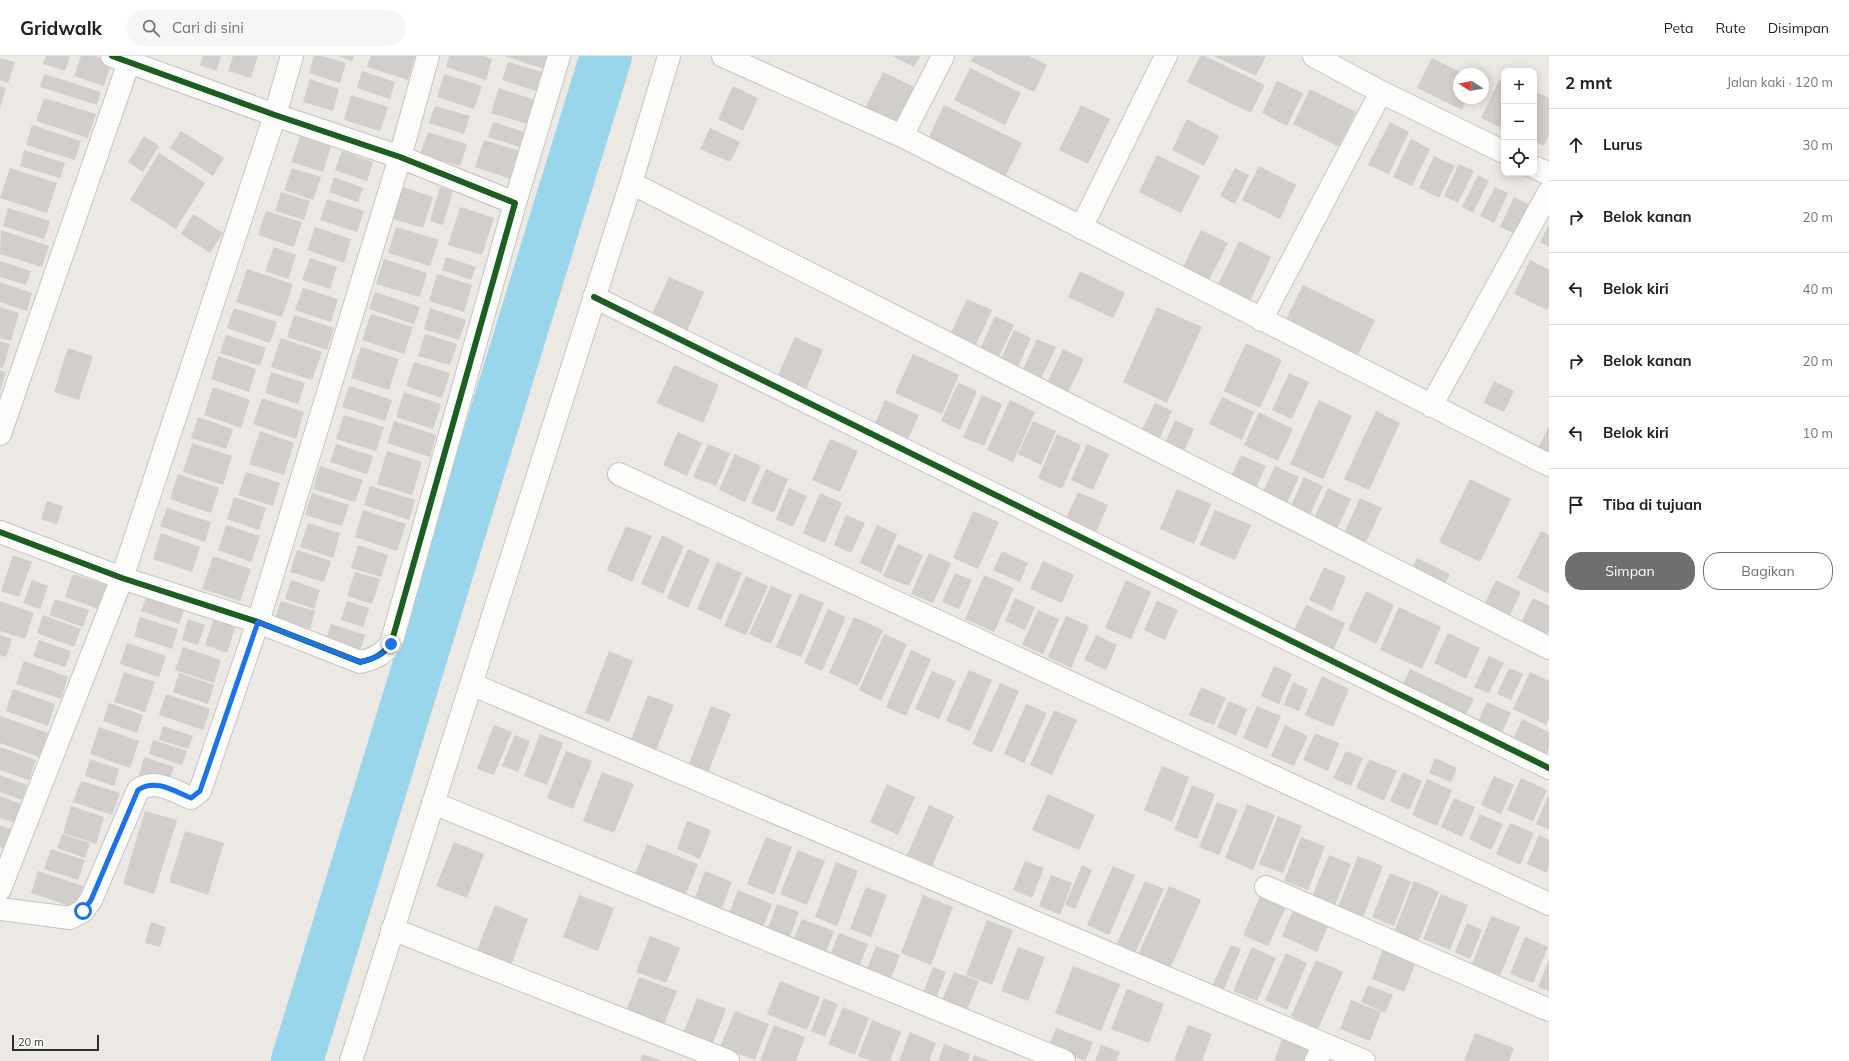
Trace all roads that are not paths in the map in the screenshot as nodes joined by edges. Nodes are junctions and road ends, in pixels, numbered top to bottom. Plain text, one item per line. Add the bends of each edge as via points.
1 (292, 56) edge
2 (428, 56) edge
3 (559, 56) edge
4 (669, 56) edge
5 (943, 56) edge
6 (1166, 56) edge
7 (1314, 56) edge
8 (726, 57) edge
9 (124, 58) edge
10 (1381, 92) junction
11 (275, 115) junction
12 (902, 136) junction
13 (1501, 151) edge
14 (400, 157) junction
15 (1537, 168) edge
16 (1549, 174) edge
17 (631, 183) junction
18 (1549, 192) edge
19 (515, 203) junction
20 (1081, 228) junction
21 (594, 297) junction
22 (1261, 320) junction
23 (1431, 406) junction
24 (0, 434) edge
25 (1549, 465) edge
26 (619, 474) dead end
27 (0, 532) edge
28 (122, 578) junction
29 (258, 622) junction
30 (1549, 648) edge
31 (471, 684) junction
32 (1549, 768) edge
33 (433, 803) junction
34 (1266, 887) dead end
35 (0, 889) edge
36 (1549, 904) edge
37 (0, 909) edge
38 (392, 929) junction
39 (1549, 1010) edge
40 (1320, 1052) edge
41 (351, 1061) edge
42 (728, 1061) edge
43 (1064, 1061) edge
44 (1364, 1061) edge

1 - 11 street
2 - 14 street
3 - 19 street
4 - 17 street
5 - 12 street
6 - 20 street
7 - 10 street
8 - 12 street
9 - 11 street
9 - 24 street
10 - 13 street
10 - 22 street
11 - 14 street
11 - 28 street
12 - 20 street
14 - 19 street
14 - 29 street
15 - 16 street
17 - 21 street
17 - 30 street
18 - 23 street
19 - 29 street via 391,644 373,659 360,662
20 - 22 street
21 - 31 street
21 - 32 street
22 - 23 street
23 - 25 street
26 - 36 street
27 - 28 street
28 - 29 street
28 - 35 street
29 - 37 street via 200,791 191,798 156,784 144,785 138,790 91,900 83,911 70,918
31 - 33 street
31 - 40 street
33 - 38 street
33 - 43 street
34 - 39 street
38 - 41 street
38 - 42 street
40 - 44 street

